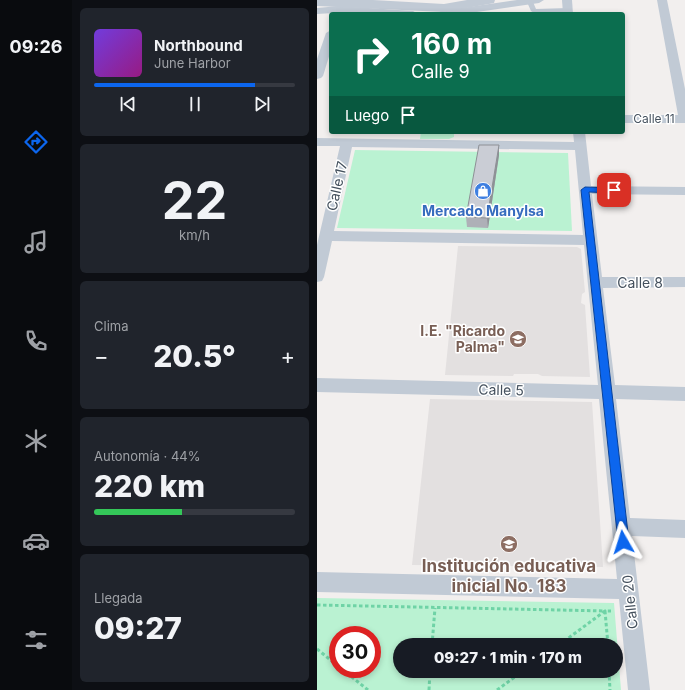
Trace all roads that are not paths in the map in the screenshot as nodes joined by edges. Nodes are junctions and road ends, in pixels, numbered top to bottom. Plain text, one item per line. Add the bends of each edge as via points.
1 (489, 0) edge
2 (662, 0) edge
3 (535, 1) edge
4 (317, 2) edge
5 (339, 8) edge
6 (474, 8) edge
7 (568, 8) edge
8 (317, 11) edge
9 (388, 12) edge
10 (437, 12) edge
11 (329, 39) edge
12 (317, 76) edge
13 (625, 119) edge
14 (685, 119) edge
15 (462, 134) edge
16 (417, 138) edge
17 (579, 139) edge
18 (317, 142) edge
19 (347, 142) junction
20 (461, 145) junction
21 (585, 190) junction
22 (685, 191) edge
23 (326, 236) junction
24 (590, 240) junction
25 (317, 277) edge
26 (685, 282) edge
27 (595, 283) junction
28 (317, 385) edge
29 (607, 392) junction
30 (685, 394) edge
31 (622, 527) junction
32 (685, 529) edge
33 (317, 582) edge
34 (628, 589) junction
35 (639, 690) edge

1 - 6 street
2 - 14 street
3 - 6 street
3 - 7 lane via 534,11
4 - 5 street
5 - 8 street
5 - 9 street
5 - 10 street
6 - 10 street via 444,8
11 - 12 street
13 - 14 street, Calle 11
15 - 20 street
16 - 19 street
16 - 20 street
17 - 20 street
17 - 21 street, Calle 20
18 - 19 street
19 - 23 street, Calle 17
21 - 22 street
21 - 24 street, Calle 20
23 - 24 street
23 - 25 street, Calle 17
24 - 27 street, Calle 20
26 - 27 street, Calle 8
27 - 29 street, Calle 20
28 - 29 street, Calle 5
29 - 30 street, Calle 5
29 - 31 street, Calle 20
31 - 32 street
31 - 34 street, Calle 20
33 - 34 street
34 - 35 street, Calle 20

